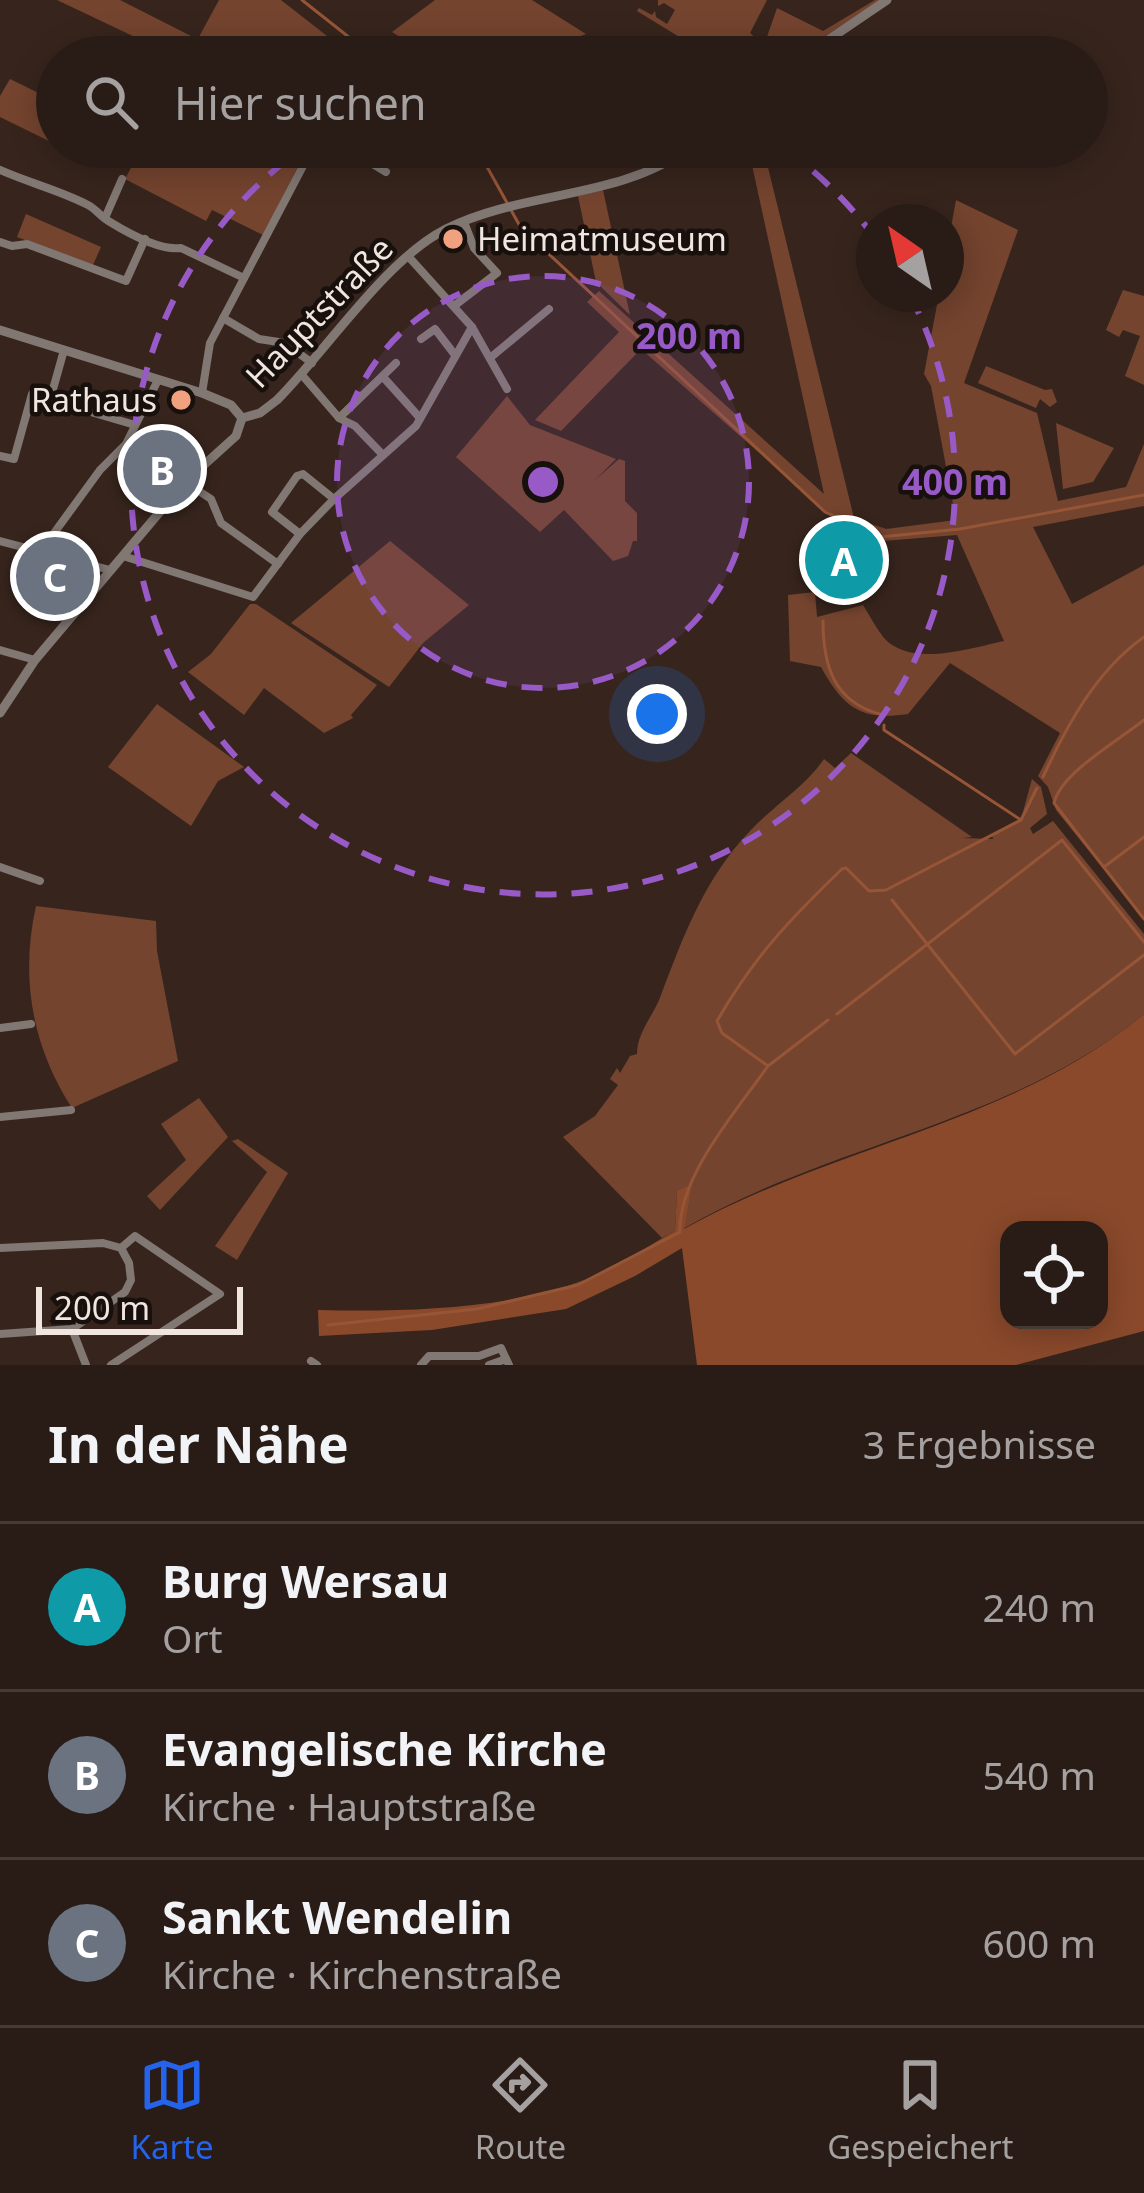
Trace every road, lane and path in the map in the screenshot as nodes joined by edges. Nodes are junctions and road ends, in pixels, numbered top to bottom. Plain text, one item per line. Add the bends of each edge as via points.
1 (887, 0) edge
2 (834, 36) edge
3 (302, 168) edge
4 (379, 168) edge
5 (652, 168) edge
6 (0, 170) edge
7 (386, 172) dead end
8 (122, 179) dead end
9 (104, 220) junction
10 (464, 222) junction
11 (145, 239) junction
12 (0, 242) edge
13 (408, 256) junction
14 (244, 278) junction
15 (454, 306) junction
16 (549, 309) dead end
17 (223, 318) junction
18 (472, 327) junction
19 (0, 330) edge
20 (421, 340) dead end
21 (64, 350) junction
22 (455, 356) junction
23 (490, 358) junction
24 (311, 363) junction
25 (396, 363) dead end
26 (302, 375) junction
27 (384, 378) junction
28 (158, 380) junction
29 (507, 388) dead end
30 (202, 393) junction
31 (50, 400) junction
32 (242, 418) junction
33 (340, 418) junction
34 (420, 418) junction
35 (135, 425) junction
36 (382, 454) junction
37 (0, 456) edge
38 (185, 482) junction
39 (334, 499) junction
40 (300, 535) junction
41 (0, 541) edge
42 (41, 551) junction
43 (123, 556) junction
44 (278, 563) junction
45 (110, 570) junction
46 (0, 650) edge
47 (35, 660) junction
48 (0, 713) edge
49 (0, 867) edge
50 (40, 881) dead end
51 (31, 1024) dead end
52 (0, 1028) edge
53 (71, 1110) dead end
54 (0, 1117) edge
55 (0, 1248) edge
56 (122, 1248) junction
57 (72, 1329) junction
58 (0, 1334) edge
59 (485, 1362) edge
60 (507, 1362) edge
61 (86, 1365) edge
62 (111, 1365) edge
63 (421, 1365) edge

1 - 2 street
3 - 14 street
4 - 7 street
5 - 10 street, Hauptstraße
6 - 9 street via 95,208
8 - 9 street
9 - 11 street
10 - 13 street, Hauptstraße
10 - 15 street via 496,273
11 - 12 street via 126,281 27,244
11 - 14 street
13 - 15 street
13 - 24 street, Hauptstraße
14 - 17 street
15 - 18 street
16 - 23 street
17 - 24 street
17 - 30 street via 208,348
18 - 22 street
18 - 23 street
19 - 21 street
20 - 22 street via 435,329
21 - 28 street
21 - 31 street
22 - 34 street
23 - 29 street
24 - 26 street, Hauptstraße
25 - 27 street
26 - 32 street, Hauptstraße via 260,413
26 - 33 street
27 - 33 street
27 - 34 street
28 - 30 street
28 - 35 street
30 - 32 street
31 - 35 street
31 - 37 street via 32,394 14,459
32 - 38 street, Hauptstraße via 236,436
33 - 36 street
34 - 36 street
35 - 42 street
36 - 39 street
38 - 43 street, Hauptstraße
38 - 44 street via 211,499 221,523
39 - 40 street
39 - 40 street via 297,476 272,512
40 - 44 street
41 - 42 street
42 - 45 street
43 - 44 street via 253,597
43 - 45 street, Hauptstraße
45 - 47 street, Hauptstraße
46 - 47 street
47 - 48 street, Hauptstraße
49 - 50 street
51 - 52 street
53 - 54 street
55 - 56 street
56 - 57 street via 131,1280 125,1292
56 - 62 street via 135,1236 220,1294
57 - 58 street
57 - 61 street
59 - 60 street via 501,1348
59 - 63 street via 429,1356

